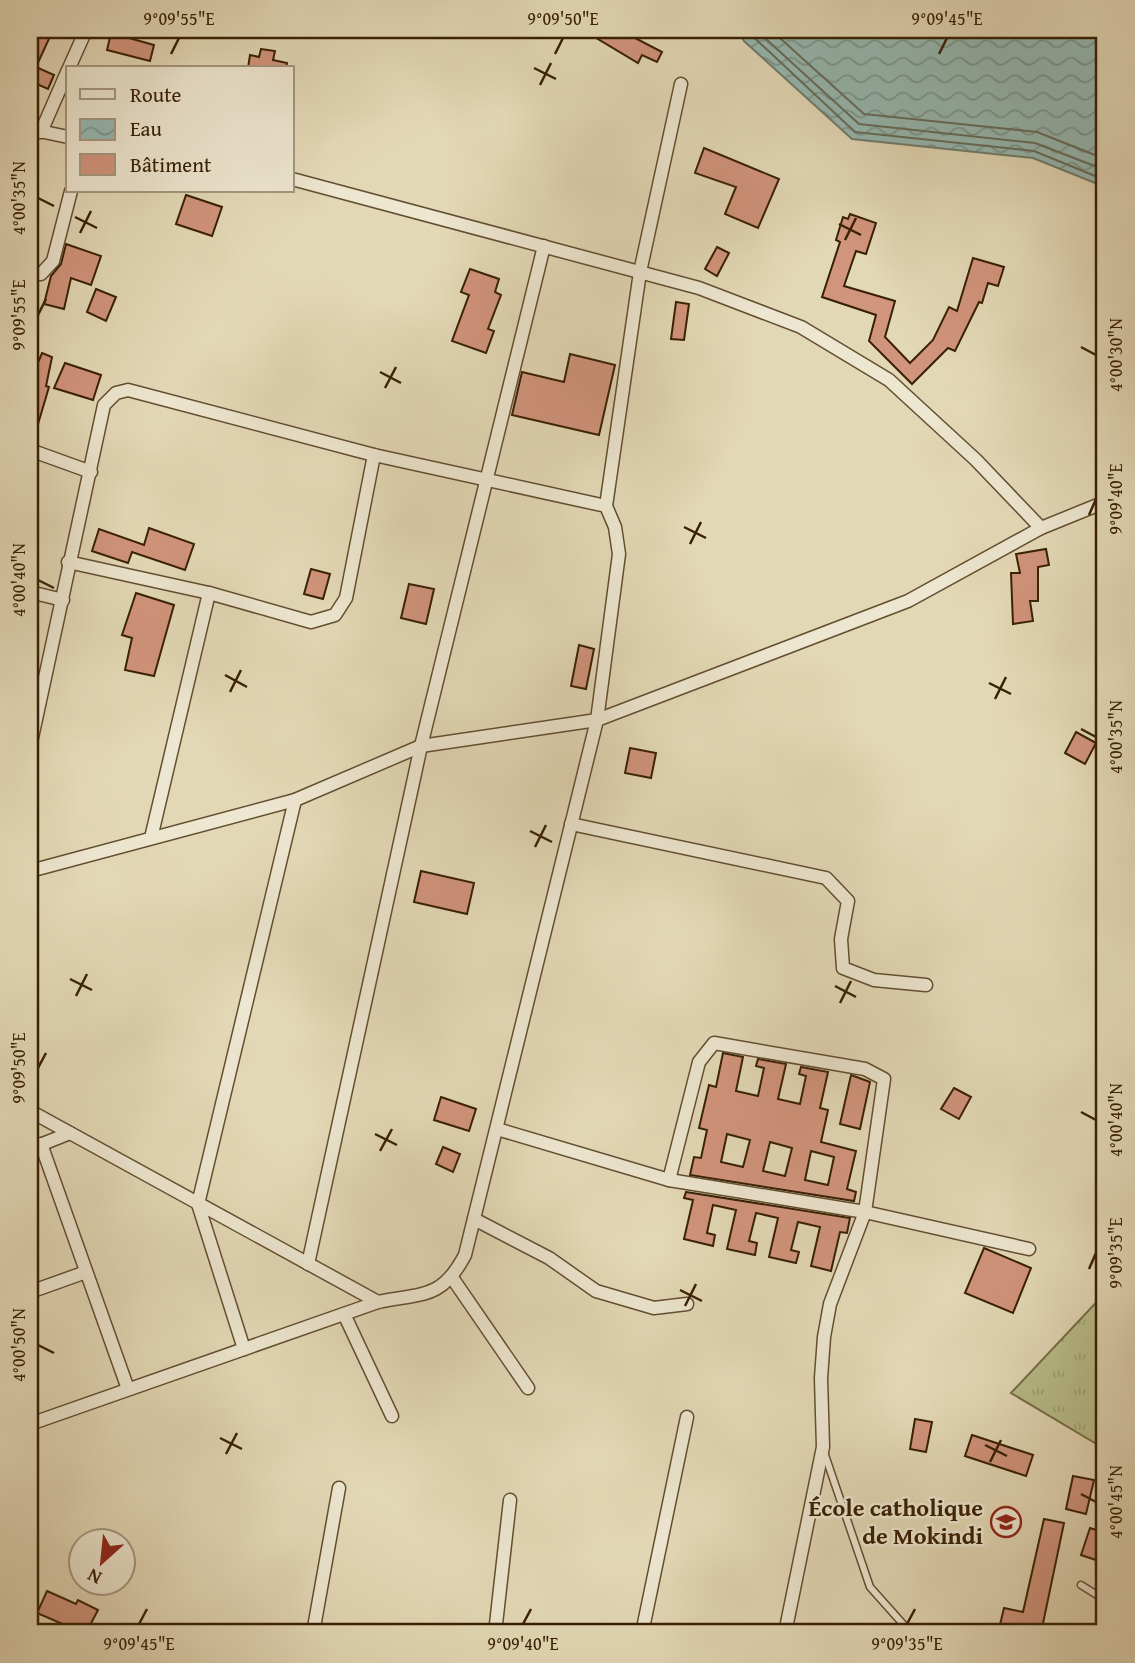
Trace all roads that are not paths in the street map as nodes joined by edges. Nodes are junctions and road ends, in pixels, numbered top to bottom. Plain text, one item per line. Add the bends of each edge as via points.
1 (86, 30) edge
2 (70, 66) edge
3 (66, 74) edge
4 (681, 84) dead end
5 (35, 130) edge
6 (66, 137) edge
7 (294, 180) edge
8 (71, 192) edge
9 (544, 246) junction
10 (30, 272) edge
11 (640, 272) junction
12 (30, 450) edge
13 (374, 455) junction
14 (91, 472) junction
15 (487, 479) junction
16 (1105, 502) edge
17 (606, 506) junction
18 (1041, 528) junction
19 (68, 562) junction
20 (30, 592) edge
21 (209, 593) junction
22 (63, 600) junction
23 (597, 720) junction
24 (421, 746) junction
25 (30, 747) edge
26 (295, 800) junction
27 (571, 824) junction
28 (151, 838) junction
29 (30, 870) edge
30 (926, 985) dead end
31 (30, 1111) edge
32 (496, 1129) junction
33 (70, 1133) junction
34 (35, 1147) edge
35 (669, 1180) junction
36 (198, 1204) junction
37 (865, 1212) junction
38 (474, 1219) junction
39 (1029, 1249) dead end
40 (308, 1264) junction
41 (86, 1272) junction
42 (453, 1279) junction
43 (30, 1292) edge
44 (378, 1302) junction
45 (687, 1304) dead end
46 (344, 1314) junction
47 (244, 1349) junction
48 (528, 1388) dead end
49 (128, 1389) junction
50 (392, 1416) dead end
51 (687, 1417) dead end
52 (30, 1424) edge
53 (823, 1447) junction
54 (339, 1488) dead end
55 (510, 1500) dead end
56 (1081, 1585) dead end
57 (1105, 1600) edge
58 (313, 1633) edge
59 (495, 1633) edge
60 (642, 1633) edge
61 (785, 1633) edge
62 (911, 1633) edge

1 - 2 street
3 - 5 street
4 - 11 street
5 - 6 street
7 - 9 street
8 - 10 street via 53,261 41,274
9 - 11 street
9 - 15 street
11 - 17 street
11 - 18 street via 699,288 801,327 889,380
12 - 14 street
13 - 14 street via 128,390 116,393 104,405
13 - 15 street
13 - 21 street via 346,598 335,615 311,622
14 - 19 street
15 - 17 street
15 - 24 street
16 - 18 street
17 - 23 street via 619,554
18 - 23 street via 908,601
19 - 21 street
19 - 22 street
20 - 22 street
21 - 28 street
22 - 25 street
23 - 24 street
23 - 27 street
24 - 26 street
24 - 40 street
26 - 28 street
26 - 36 street
27 - 30 street via 826,877 848,901 841,939 843,968 874,980
27 - 32 street
28 - 29 street
31 - 33 street
32 - 35 street
32 - 38 street
33 - 34 street
33 - 36 street
34 - 41 street
35 - 37 street
35 - 37 street via 699,1062 714,1043 865,1069 884,1079
36 - 40 street
36 - 47 street
37 - 39 street
37 - 53 street via 830,1304 824,1337
38 - 42 street via 466,1255
38 - 45 street via 549,1258 597,1291 654,1308
40 - 44 street
41 - 43 street
41 - 49 street
42 - 44 street via 434,1291
42 - 48 street
44 - 46 street
46 - 47 street
46 - 50 street
47 - 49 street
49 - 52 street
51 - 60 street
53 - 61 street
53 - 62 lane via 870,1587
54 - 58 street
55 - 59 street
56 - 57 lane

